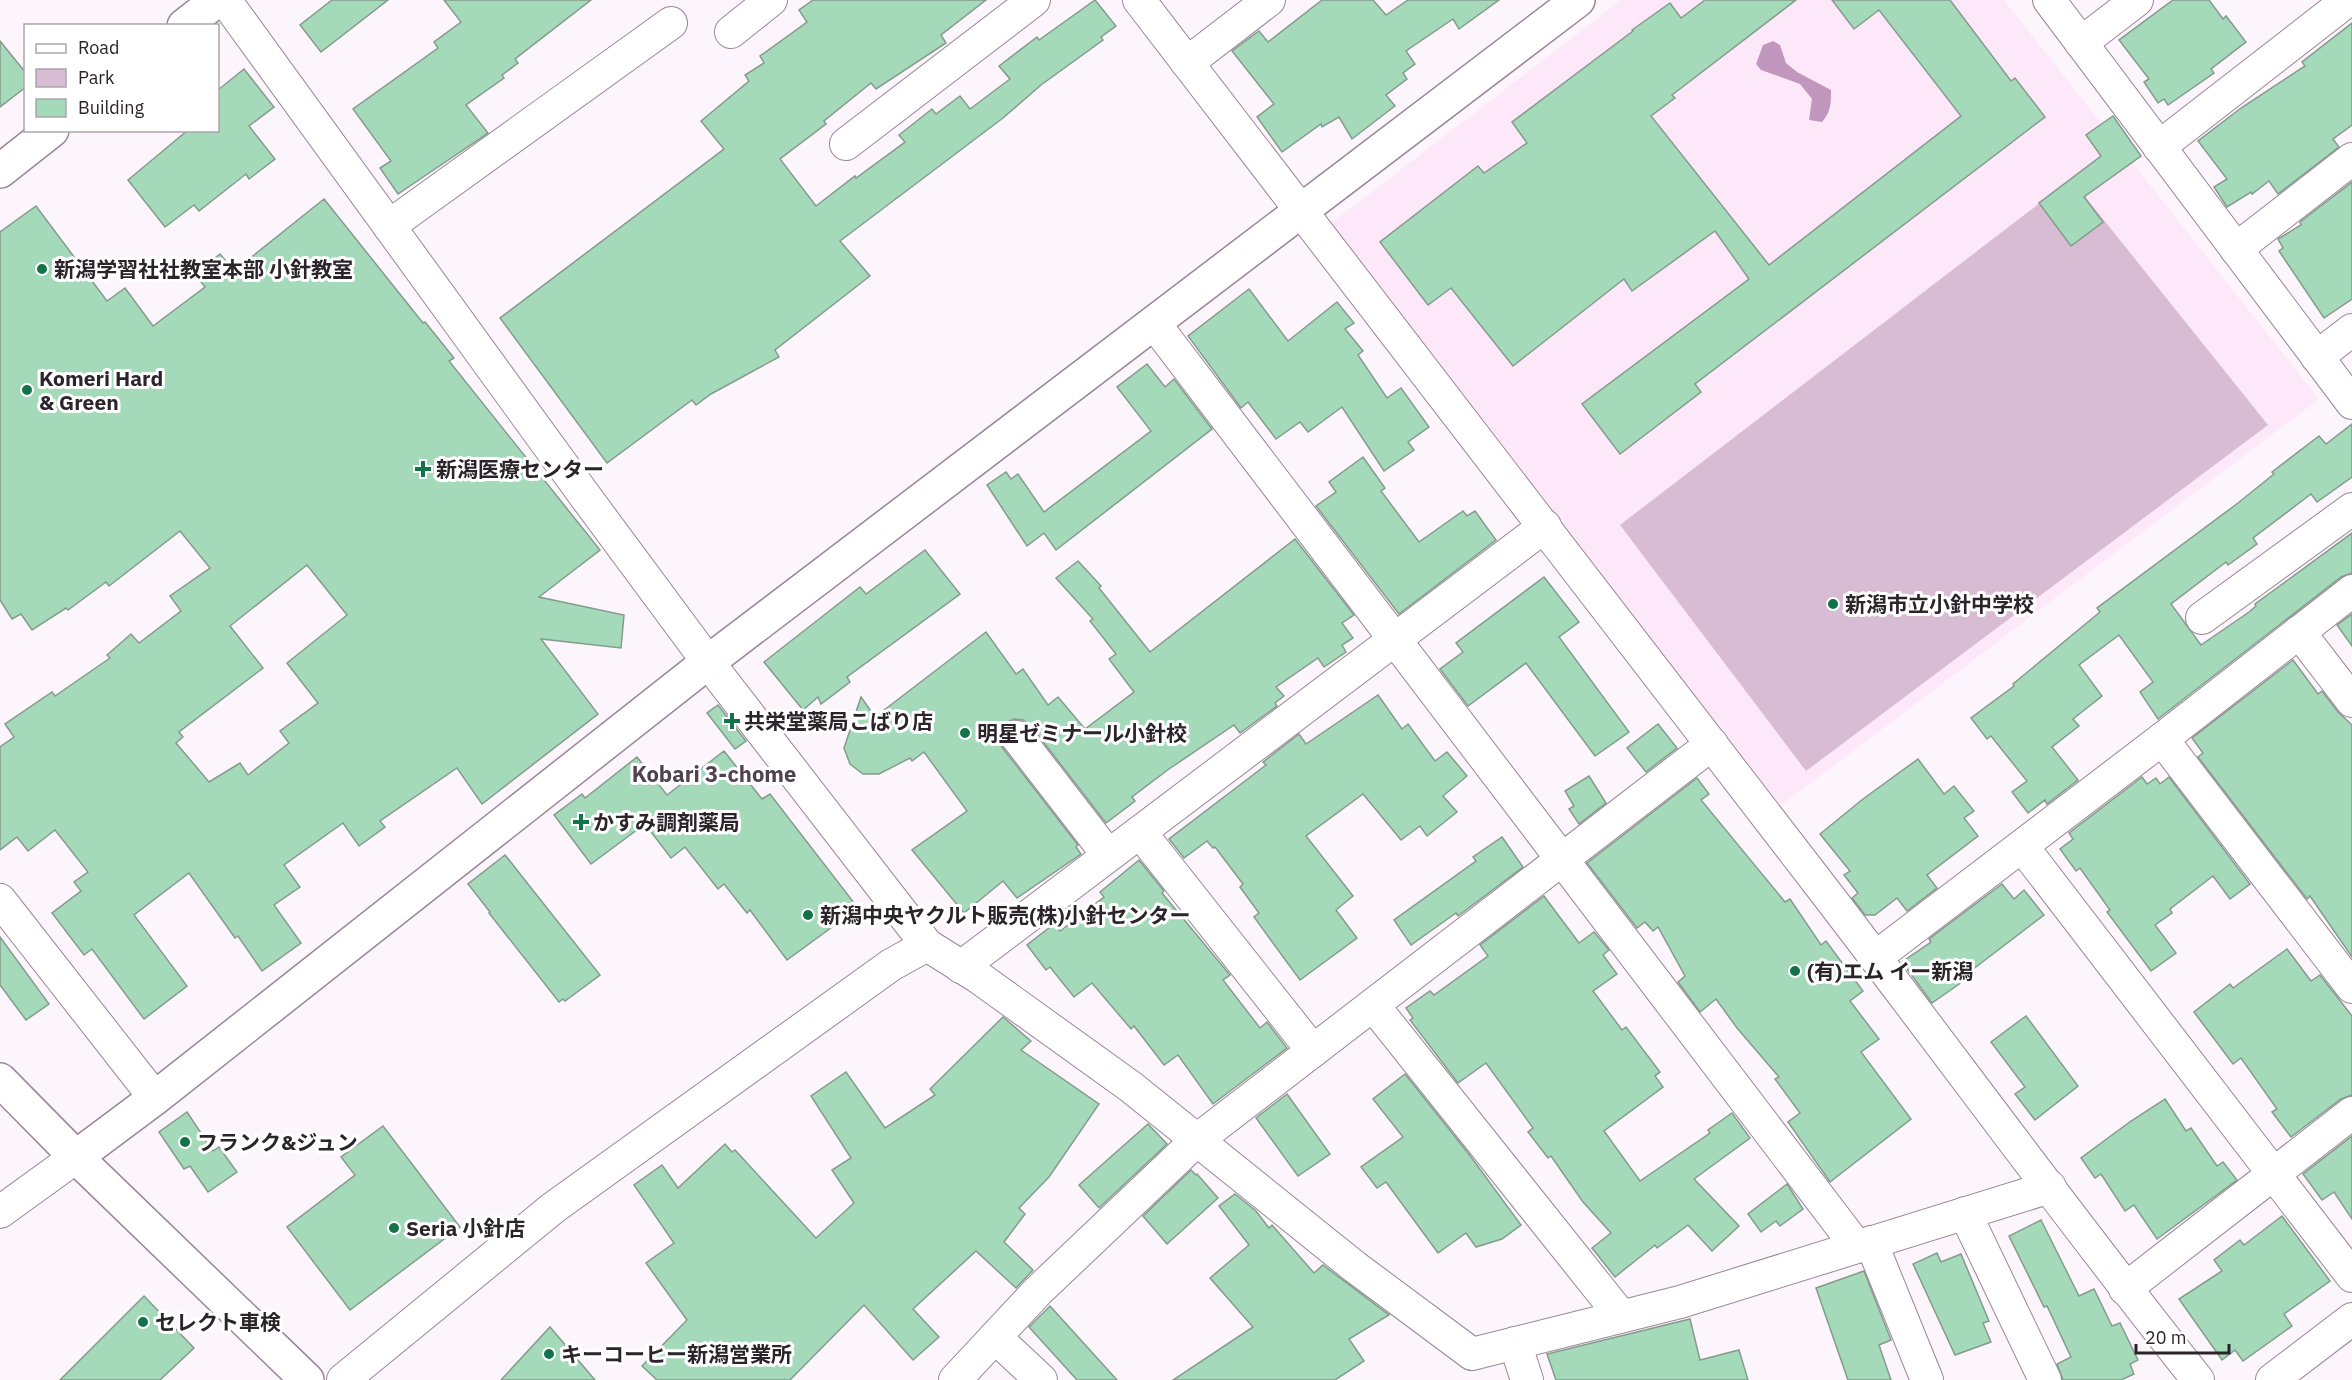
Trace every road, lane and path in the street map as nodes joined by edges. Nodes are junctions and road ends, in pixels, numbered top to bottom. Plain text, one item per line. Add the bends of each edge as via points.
1 (217, 0) edge
2 (225, 0) edge
3 (771, 0) edge
4 (1034, 0) edge
5 (1139, 0) edge
6 (1269, 0) edge
7 (1578, 0) edge
8 (2049, 0) edge
9 (2137, 0) edge
10 (2348, 0) edge
11 (671, 23) dead end
12 (187, 24) edge
13 (731, 32) dead end
14 (2081, 43) junction
15 (1187, 63) junction
16 (49, 132) edge
17 (846, 144) dead end
18 (2159, 147) junction
19 (2352, 159) edge
20 (0, 171) edge
21 (1300, 211) junction
22 (389, 226) junction
23 (2236, 249) junction
24 (1154, 323) junction
25 (2352, 330) edge
26 (2317, 357) junction
27 (2352, 403) edge
28 (2352, 509) edge
29 (1545, 526) junction
30 (2352, 591) edge
31 (2202, 618) dead end
32 (2300, 632) junction
33 (1395, 640) junction
34 (708, 662) junction
35 (2352, 701) edge
36 (1017, 737) dead end
37 (2162, 739) junction
38 (1712, 744) junction
39 (1140, 832) junction
40 (2022, 846) junction
41 (1108, 855) junction
42 (1562, 859) junction
43 (0, 900) edge
44 (927, 945) junction
45 (1876, 957) junction
46 (962, 967) junction
47 (2352, 987) edge
48 (1373, 1005) junction
49 (1313, 1051) junction
50 (0, 1080) edge
51 (155, 1098) junction
52 (2352, 1113) edge
53 (1197, 1140) junction
54 (76, 1157) junction
55 (2273, 1174) junction
56 (2050, 1187) junction
57 (0, 1212) edge
58 (1965, 1213) junction
59 (1864, 1245) junction
60 (2352, 1276) edge
61 (2125, 1289) junction
62 (1621, 1316) junction
63 (2352, 1320) edge
64 (995, 1337) junction
65 (1515, 1343) junction
66 (2185, 1376) edge
67 (307, 1380) edge
68 (343, 1380) edge
69 (955, 1380) edge
70 (1041, 1380) edge
71 (1527, 1380) edge
72 (1927, 1380) edge
73 (2045, 1380) edge
74 (2272, 1380) edge

1 - 12 street
2 - 22 street
3 - 13 street
4 - 17 street
5 - 15 street
6 - 15 street
7 - 21 street
8 - 14 street
9 - 14 street
10 - 18 street
11 - 22 street
14 - 18 street
15 - 21 street
16 - 20 street
18 - 23 street
19 - 23 street
21 - 24 street
21 - 29 street
22 - 34 street
23 - 26 street
24 - 33 street
24 - 34 street
25 - 26 street
26 - 27 street
28 - 31 street
29 - 33 street
29 - 38 street
30 - 32 street
32 - 35 street
32 - 37 street
33 - 39 street
33 - 42 street
34 - 44 street
34 - 51 street
36 - 41 street
37 - 40 street
37 - 47 street
38 - 42 street
38 - 45 street
39 - 41 street
39 - 49 street
40 - 45 street
40 - 55 street
41 - 46 street
42 - 48 street
42 - 59 street
43 - 51 street
44 - 46 street
44 - 68 street via 891,965 553,1208
45 - 56 street
46 - 53 street via 1131,1087
48 - 49 street
48 - 62 street
49 - 53 street
50 - 54 street
51 - 54 street
52 - 55 street
53 - 64 street
53 - 65 street via 1355,1267 1472,1354
54 - 57 street
54 - 67 street
55 - 60 street
55 - 61 street
56 - 58 street
56 - 61 street
58 - 59 street
58 - 73 street
59 - 62 street via 1680,1302
59 - 72 street
61 - 66 street
62 - 65 street
63 - 74 street
64 - 69 street
64 - 70 street
65 - 71 street

